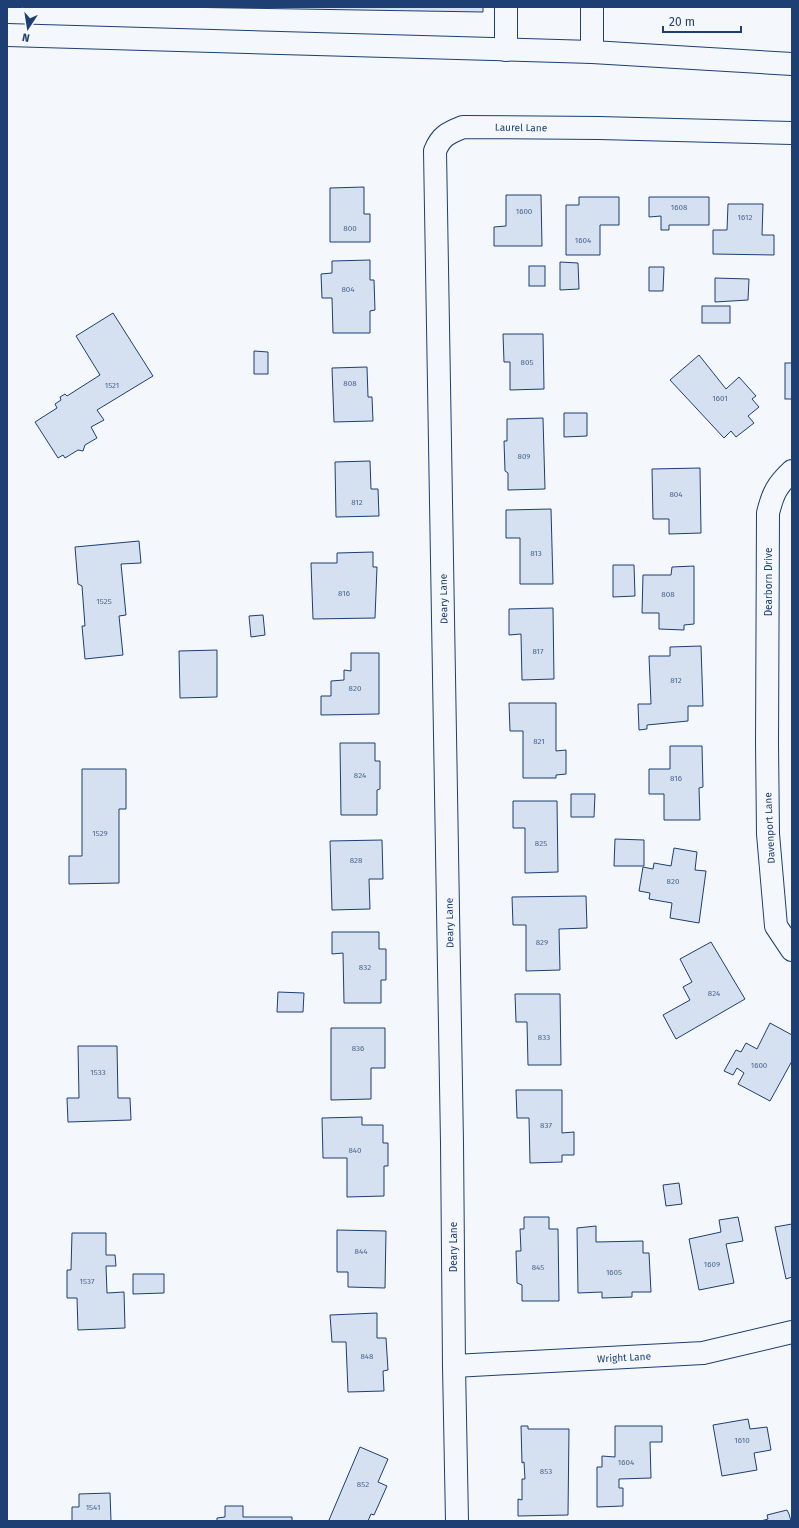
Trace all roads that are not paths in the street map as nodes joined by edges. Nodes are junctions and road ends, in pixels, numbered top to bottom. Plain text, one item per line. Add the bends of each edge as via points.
1 (506, 7) edge
2 (592, 7) edge
3 (7, 35) edge
4 (506, 50) junction
5 (592, 52) junction
6 (792, 64) edge
7 (792, 133) edge
8 (438, 326) joint
9 (792, 471) edge
10 (767, 700) joint
11 (792, 950) edge
12 (792, 1332) edge
13 (454, 1366) junction
14 (457, 1521) edge

1 - 4 street
2 - 5 street
3 - 4 street
4 - 5 street
5 - 6 street
7 - 8 street, Laurel Lane via 463,127 447,133 435,151
8 - 13 street, Deary Lane
9 - 10 street, Dearborn Drive via 779,483 772,496 768,513
10 - 11 street, Davenport Lane via 768,834 776,926
12 - 13 street, Wright Lane via 703,1353
13 - 14 street, Deary Lane

